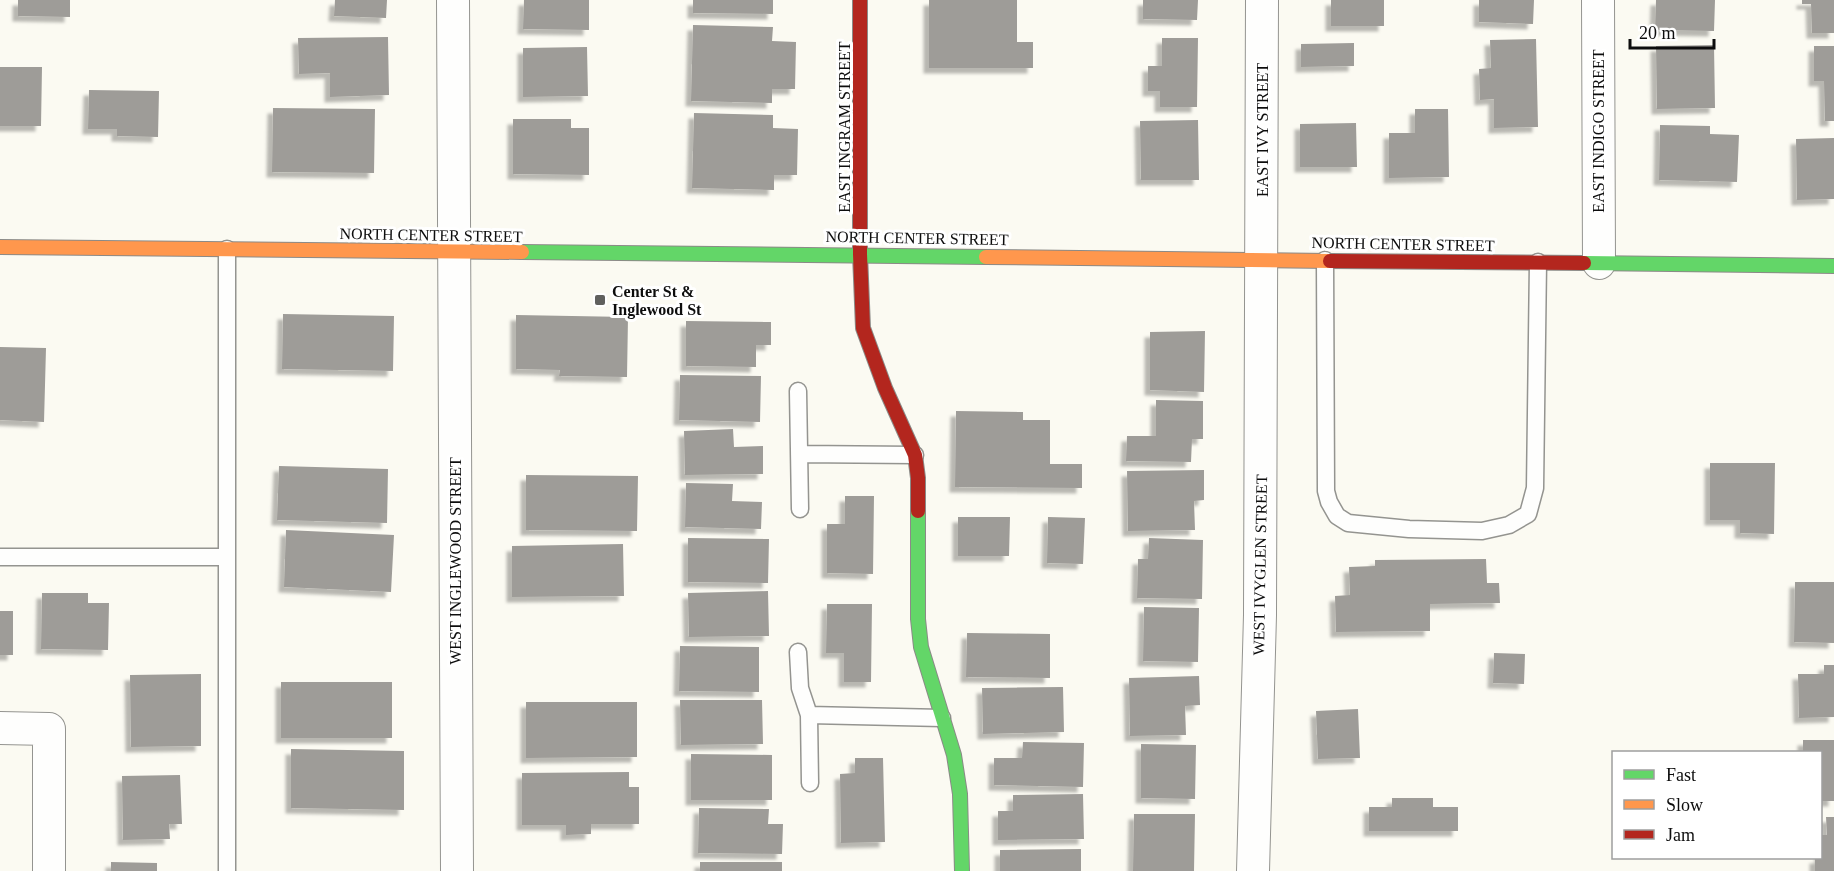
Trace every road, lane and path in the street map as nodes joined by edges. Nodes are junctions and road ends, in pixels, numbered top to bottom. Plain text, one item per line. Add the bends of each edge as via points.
1 (453, 0) edge
2 (860, 0) edge
3 (1262, 0) edge
4 (1598, 0) edge
5 (0, 247) edge
6 (227, 249) junction
7 (453, 251) junction
8 (861, 254) junction
9 (1262, 259) junction
10 (1325, 260) junction
11 (1538, 262) junction
12 (1599, 263) junction
13 (1834, 266) edge
14 (798, 391) dead end
15 (799, 454) junction
16 (915, 455) junction
17 (800, 509) dead end
18 (0, 557) edge
19 (227, 557) junction
20 (798, 652) dead end
21 (809, 715) junction
22 (942, 718) junction
23 (0, 728) edge
24 (810, 783) dead end
25 (49, 871) edge
26 (227, 871) edge
27 (457, 871) edge
28 (962, 871) edge
29 (1253, 871) edge

1 - 7 street, WEST INGLEWOOD STREET
2 - 8 street, EAST INGRAM STREET
3 - 9 street, EAST IVY STREET
4 - 12 street, EAST INDIGO STREET
5 - 6 street, NORTH CENTER STREET
6 - 7 street, NORTH CENTER STREET
6 - 19 lane
7 - 8 street, NORTH CENTER STREET
7 - 27 street, WEST INGLEWOOD STREET
8 - 9 street, NORTH CENTER STREET
8 - 16 street, EAST INGRAM STREET via 863,328
9 - 10 street, NORTH CENTER STREET
9 - 29 street, WEST IVYGLEN STREET via 1260,615
10 - 11 street, NORTH CENTER STREET
10 - 11 lane via 1326,491 1337,516 1348,523 1482,531 1509,525 1528,514 1535,488
11 - 12 street, NORTH CENTER STREET
12 - 13 street, NORTH CENTER STREET
14 - 15 lane
15 - 16 lane
15 - 17 lane
16 - 22 street, EAST INGRAM STREET via 918,619 921,647
18 - 19 lane
19 - 26 lane
20 - 21 lane via 800,688
21 - 22 lane
21 - 24 lane
22 - 28 street, EAST INGRAM STREET via 954,755 960,794
23 - 25 street via 49,729

